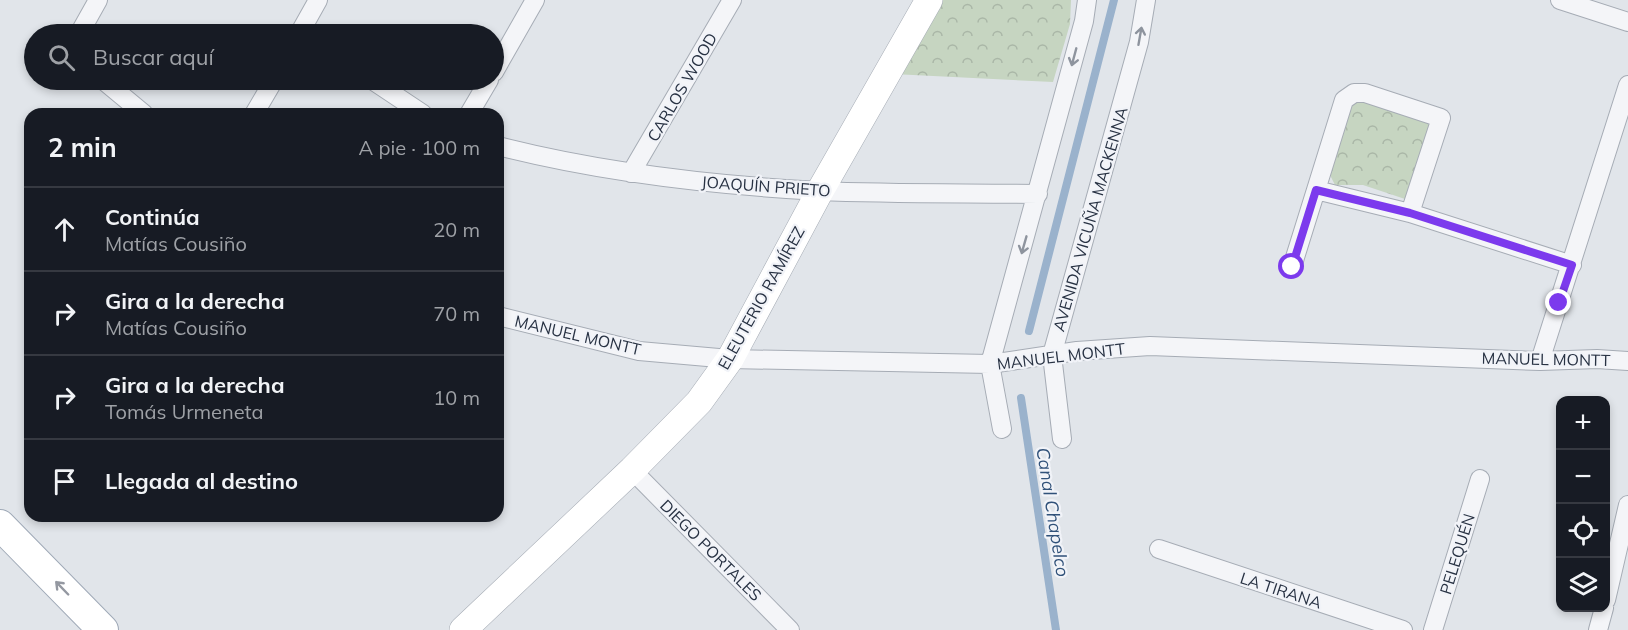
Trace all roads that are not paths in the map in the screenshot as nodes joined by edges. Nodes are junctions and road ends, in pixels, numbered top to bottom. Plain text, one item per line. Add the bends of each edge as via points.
1 (98, 0) edge
2 (318, 0) edge
3 (535, 0) edge
4 (732, 0) edge
5 (929, 0) edge
6 (1087, 0) edge
7 (1146, 0) edge
8 (1560, 0) edge
9 (1628, 22) edge
10 (85, 24) edge
11 (306, 24) edge
12 (504, 54) edge
13 (1628, 85) edge
14 (115, 90) edge
15 (268, 90) edge
16 (387, 90) edge
17 (483, 90) edge
18 (137, 108) edge
19 (258, 108) edge
20 (414, 108) edge
21 (473, 108) edge
22 (504, 148) edge
23 (632, 173) junction
24 (1316, 190) junction
25 (820, 191) junction
26 (1038, 194) junction
27 (1410, 213) junction
28 (1572, 265) junction
29 (1292, 267) dead end
30 (504, 317) edge
31 (1052, 355) junction
32 (730, 359) junction
33 (1540, 361) junction
34 (1628, 361) edge
35 (990, 364) junction
36 (1002, 429) dead end
37 (1062, 439) dead end
38 (632, 470) junction
39 (1480, 479) dead end
40 (1628, 505) edge
41 (0, 525) edge
42 (1160, 549) dead end
43 (1610, 579) edge
44 (1603, 612) edge
45 (103, 630) edge
46 (463, 630) edge
47 (790, 630) edge
48 (1403, 630) edge
49 (1433, 630) edge
50 (1598, 630) edge

1 - 10 street
2 - 11 street
3 - 12 street
4 - 23 street, CARLOS WOOD
5 - 25 street, ELEUTERIO RAMÍREZ
6 -> 26 street
31 -> 7 street, AVENIDA VICUÑA MACKENNA via 1139,42
8 - 9 street
13 - 28 street
14 - 18 street
15 - 19 street
16 - 20 street
17 - 21 street
22 - 23 street, JOAQUÍN PRIETO
23 - 25 street, JOAQUÍN PRIETO
24 - 27 street
24 - 27 street via 1344,100 1354,93 1365,93 1441,118
24 - 29 street
25 - 26 street, JOAQUÍN PRIETO
25 - 32 street, ELEUTERIO RAMÍREZ
26 -> 35 street
27 - 28 street
28 - 33 street
30 - 32 street, MANUEL MONTT via 639,351
31 - 33 street, MANUEL MONTT via 1150,346
31 - 35 street, MANUEL MONTT
31 - 37 street, AVENIDA VICUÑA MACKENNA
32 - 35 street, MANUEL MONTT
32 - 38 street, ELEUTERIO RAMÍREZ via 699,402
33 - 34 street, MANUEL MONTT
35 - 36 street
38 - 46 street, ELEUTERIO RAMÍREZ
38 - 47 street, DIEGO PORTALES
39 - 49 street, PELEQUÉN
40 - 43 street
45 -> 41 main road
42 - 48 street, LA TIRANA
44 - 50 street

